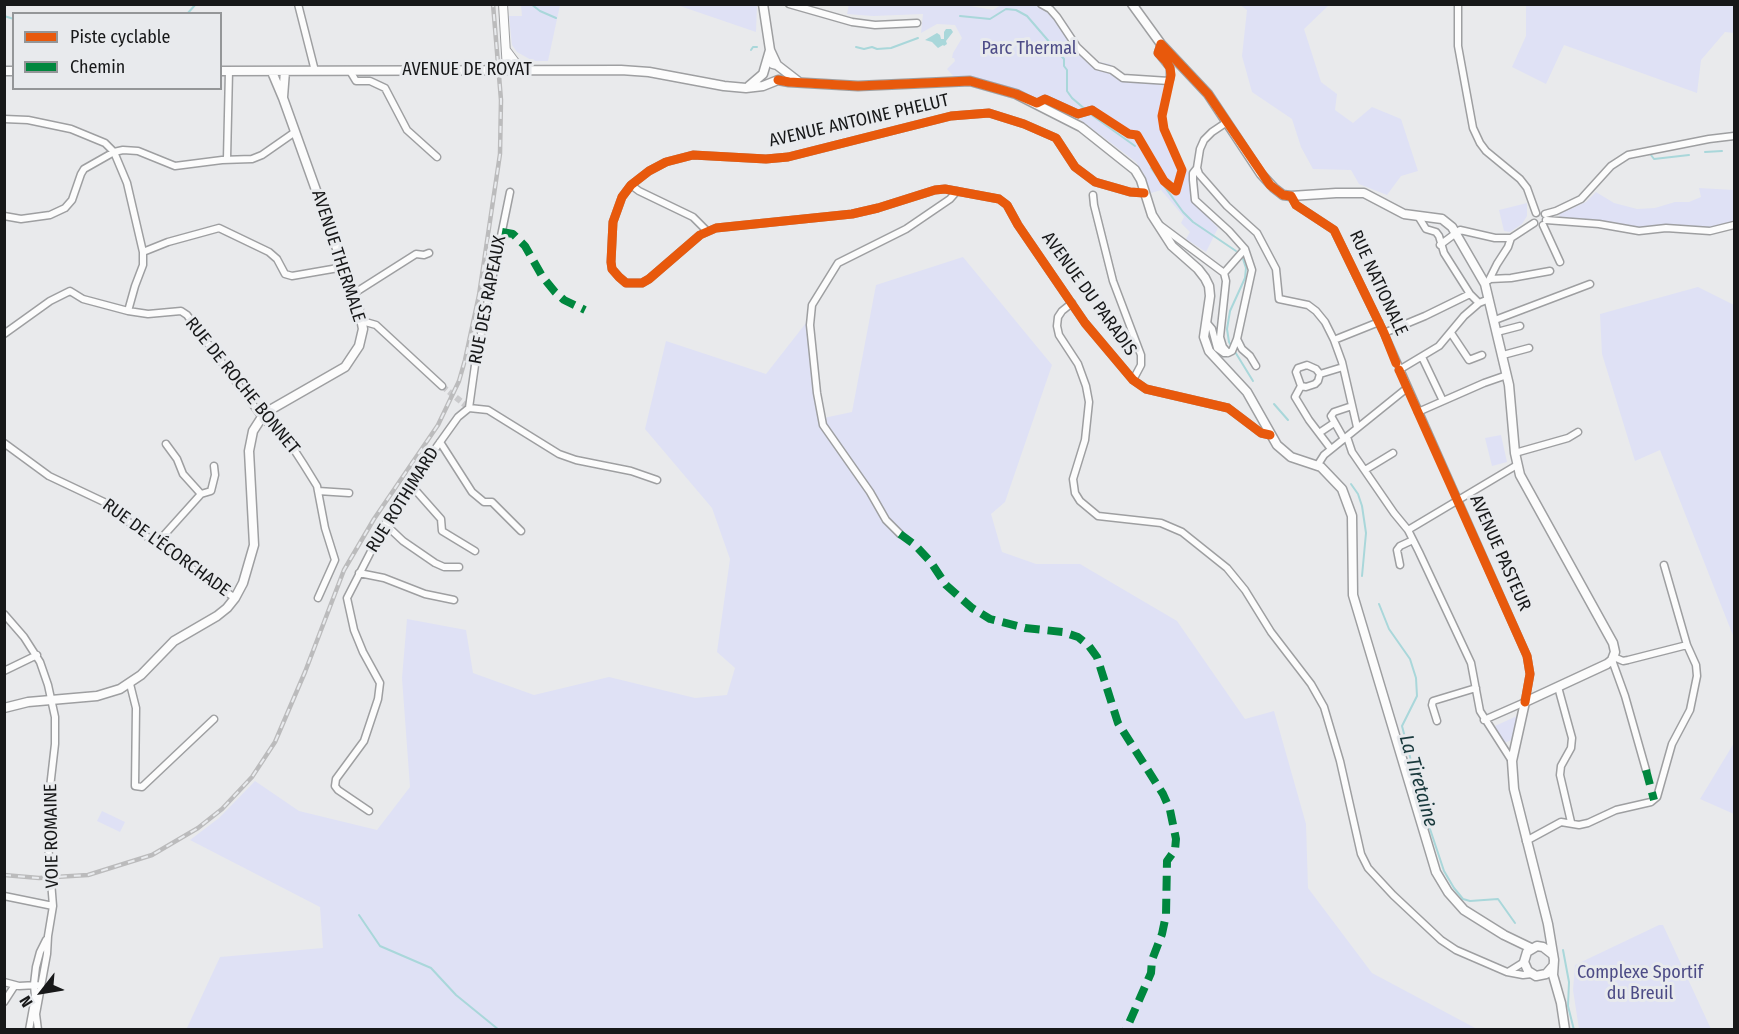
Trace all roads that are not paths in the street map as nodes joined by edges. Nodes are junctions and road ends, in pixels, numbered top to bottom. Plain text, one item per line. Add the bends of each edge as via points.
1 (298, 4) edge
2 (503, 4) edge
3 (762, 4) edge
4 (789, 4) edge
5 (1041, 4) edge
6 (1132, 4) edge
7 (1458, 4) edge
8 (917, 23) dead end
9 (1161, 44) junction
10 (770, 50) junction
11 (779, 66) junction
12 (511, 70) junction
13 (765, 70) junction
14 (225, 71) edge
15 (285, 71) junction
16 (315, 71) junction
17 (350, 71) junction
18 (272, 72) junction
19 (774, 81) junction
20 (800, 83) junction
21 (746, 88) junction
22 (283, 98) junction
23 (1036, 103) junction
24 (1092, 110) dead end
25 (4, 119) edge
26 (1227, 122) junction
27 (295, 132) junction
28 (1734, 136) edge
29 (114, 152) junction
30 (437, 157) dead end
31 (227, 159) junction
32 (1197, 168) junction
33 (631, 185) junction
34 (957, 191) junction
35 (510, 192) dead end
36 (1144, 193) junction
37 (1093, 195) dead end
38 (1291, 196) junction
39 (1536, 213) junction
40 (4, 216) edge
41 (1419, 216) junction
42 (1545, 220) junction
43 (1156, 222) junction
44 (1534, 223) junction
45 (1734, 225) edge
46 (707, 231) junction
47 (1456, 233) junction
48 (1511, 238) junction
49 (1440, 245) junction
50 (1243, 251) junction
51 (143, 252) junction
52 (429, 253) dead end
53 (1560, 262) dead end
54 (344, 267) junction
55 (1551, 271) dead end
56 (1224, 273) junction
57 (1487, 281) junction
58 (1590, 284) dead end
59 (352, 294) junction
60 (1470, 294) junction
61 (1489, 298) junction
62 (1072, 303) junction
63 (1479, 303) junction
64 (128, 311) junction
65 (1495, 320) junction
66 (362, 321) junction
67 (1206, 321) junction
68 (1379, 322) junction
69 (1520, 326) dead end
70 (1497, 332) junction
71 (1384, 333) junction
72 (1451, 333) junction
73 (4, 334) edge
74 (1334, 340) junction
75 (1233, 347) junction
76 (1529, 348) dead end
77 (1482, 355) dead end
78 (1503, 355) junction
79 (1422, 357) junction
80 (1256, 366) dead end
81 (1343, 367) junction
82 (1399, 370) junction
83 (1320, 374) junction
84 (1507, 375) junction
85 (1133, 380) junction
86 (442, 386) tunnel mouth
87 (1301, 386) junction
88 (1407, 388) junction
89 (1443, 401) junction
90 (1352, 406) junction
91 (469, 408) junction
92 (1418, 412) junction
93 (262, 417) junction
94 (1334, 423) junction
95 (1357, 427) junction
96 (1578, 432) dead end
97 (1318, 433) junction
98 (1270, 435) junction
99 (1345, 438) junction
100 (440, 442) junction
101 (4, 443) edge
102 (166, 444) dead end
103 (1331, 449) junction
104 (1393, 453) dead end
105 (1515, 453) junction
106 (1517, 465) junction
107 (214, 466) dead end
108 (1317, 466) junction
109 (1365, 470) junction
110 (657, 480) dead end
111 (410, 484) junction
112 (318, 491) junction
113 (349, 493) dead end
114 (201, 494) junction
115 (1458, 500) junction
116 (385, 524) junction
117 (1408, 530) junction
118 (521, 531) dead end
119 (900, 534) dead end
120 (1413, 540) junction
121 (156, 544) junction
122 (475, 551) dead end
123 (1400, 564) dead end
124 (1664, 566) dead end
125 (459, 567) dead end
126 (359, 573) junction
127 (235, 598) junction
128 (318, 598) dead end
129 (454, 600) dead end
130 (4, 614) edge
131 (1687, 645) junction
132 (37, 656) junction
133 (1613, 658) junction
134 (4, 671) edge
135 (130, 684) junction
136 (1558, 687) junction
137 (1476, 688) junction
138 (52, 700) junction
139 (1526, 702) junction
140 (4, 708) edge
141 (214, 719) dead end
142 (1484, 720) junction
143 (1437, 721) dead end
144 (1512, 761) junction
145 (1646, 770) dead end
146 (369, 811) dead end
147 (1570, 822) junction
148 (1526, 841) junction
149 (4, 896) edge
150 (53, 906) junction
151 (1549, 933) junction
152 (1504, 935) junction
153 (1534, 947) junction
154 (1552, 954) junction
155 (1524, 959) junction
156 (1553, 966) junction
157 (1507, 972) junction
158 (1532, 974) junction
159 (1541, 976) junction
160 (4, 982) edge
161 (15, 985) junction
162 (37, 985) junction
163 (1556, 988) junction
164 (4, 1002) edge
165 (29, 1029) edge
166 (38, 1029) edge
167 (1565, 1029) edge

1 - 16 street
2 - 12 street via 506,50 514,62
3 - 10 main road
4 - 8 street via 852,22
5 - 9 street via 1050,9 1077,47 1097,66 1123,78 1169,81 1170,69 1158,53
6 - 9 main road
7 - 39 street via 1458,46 1473,128 1486,151 1527,188
9 - 26 main road via 1208,94
10 - 11 main road
10 - 13 main road
11 - 13 main road via 772,64
11 - 19 main road via 781,74
11 - 20 main road
12 - 17 main road, AVENUE DE ROYAT
12 - 21 main road, AVENUE DE ROYAT via 630,70
13 - 19 main road via 767,80
13 - 21 main road
14 - 18 main road, AVENUE DE ROYAT
14 - 31 street
15 - 16 main road, AVENUE DE ROYAT
15 - 18 main road, AVENUE DE ROYAT
15 - 22 main road, AVENUE THERMALE
16 - 17 main road, AVENUE DE ROYAT
17 - 30 street via 356,81 370,81 385,88 407,130
18 - 22 main road, AVENUE THERMALE
19 - 20 main road
19 - 21 main road
20 - 23 main road via 858,86 970,81
22 - 27 main road, AVENUE THERMALE
23 - 24 street via 1045,99 1078,114
23 - 36 main road via 1081,127 1122,158 1135,170
25 - 29 street via 71,129 105,143
26 - 32 street via 1204,140
26 - 38 main road via 1270,185
27 - 31 street via 252,159
27 - 54 main road, AVENUE THERMALE
28 - 42 street via 1628,155 1611,166 1581,199
29 - 31 street via 138,152 175,166
29 - 40 street via 84,168 65,208 50,215 21,219
29 - 51 street via 128,183
32 - 50 street via 1193,173 1195,200 1229,231
32 - 74 street via 1227,206 1251,226 1266,249 1276,269 1279,299 1315,310
33 - 36 street, AVENUE ANTOINE PHELUT via 680,156 788,157 951,116 989,114 1056,138 1075,167 1095,182
33 - 46 street via 693,217
33 - 46 street, AVENUE ANTOINE PHELUT via 616,207 611,262 612,269 627,283 649,279
34 - 46 street, AVENUE ANTOINE PHELUT via 935,190 852,214
34 - 62 street, AVENUE DU PARADIS via 1004,201
34 - 119 street via 950,200 906,229 838,263 812,305 811,336 823,425 886,520
35 - 91 street, RUE DES RAPEAUX
36 - 43 main road
37 - 85 street via 1113,281 1141,355 1141,365
38 - 41 main road via 1364,193 1398,212
38 - 68 street, RUE NATIONALE via 1296,205 1334,230
39 - 42 street
39 - 44 street
41 - 47 main road via 1442,219
41 - 49 street via 1426,229 1436,232
42 - 44 street
42 - 45 street via 1639,231 1710,231
42 - 53 street
43 - 56 street
43 - 67 main road via 1172,246 1205,278 1210,296
44 - 48 street
47 - 48 street via 1460,230
47 - 49 street
47 - 57 main road
48 - 57 street
49 - 60 street
50 - 56 street
50 - 75 street via 1252,270
51 - 54 street via 219,228 269,252 285,274
51 - 64 street via 143,265
52 - 59 street via 416,254
54 - 59 main road, AVENUE THERMALE
55 - 57 street
56 - 75 street via 1220,337 1223,347
57 - 61 main road
58 - 65 street
59 - 66 main road, AVENUE THERMALE
60 - 63 street
60 - 71 street
61 - 63 street
61 - 65 main road
62 - 85 street, AVENUE DU PARADIS
62 - 157 street via 1058,317 1057,326 1078,364 1089,402 1088,423 1073,479 1080,501 1098,516 1161,523 1182,532 1227,568 1324,707 1361,854 1368,868 1441,940
63 - 72 street
64 - 73 street via 83,299 69,291
64 - 93 street, RUE DE ROCHE BONNET via 181,311 188,315
65 - 70 main road
66 - 86 street via 376,326
66 - 93 main road, AVENUE THERMALE via 361,342 348,364
67 - 75 street via 1217,348 1224,353
67 - 98 main road via 1204,337 1209,351 1247,392
68 - 71 street, RUE NATIONALE
68 - 74 street
69 - 70 street
70 - 78 main road
71 - 82 street, RUE NATIONALE
72 - 77 street via 1469,360
72 - 79 street
74 - 81 street
75 - 80 street via 1242,349
76 - 78 street
78 - 84 main road
79 - 82 street
79 - 89 street
81 - 83 street
81 - 90 street
82 - 88 street, RUE NATIONALE
83 - 87 street via 1314,384
83 - 87 street via 1307,365 1298,368
84 - 89 street
84 - 105 main road
85 - 98 street, AVENUE DU PARADIS via 1146,389 1227,408 1261,433
87 - 97 street via 1296,397
88 - 92 street, AVENUE PASTEUR
88 - 95 street
89 - 92 street
90 - 94 street via 1334,412
90 - 95 street
91 - 100 street, RUE ROTHIMARD
91 - 110 street via 488,410 559,454
92 - 115 street, AVENUE PASTEUR
93 - 112 street, RUE DE ROCHE BONNET via 293,448
93 - 127 main road via 249,445 254,544
94 - 97 street
94 - 99 street
95 - 99 street
96 - 105 street
97 - 103 street
98 - 108 main road via 1292,457
99 - 103 street
99 - 109 street
100 - 111 street, RUE ROTHIMARD
100 - 118 street via 472,492 484,502 492,502
101 - 121 street, RUE DE L'ÉCORCHADE via 49,476 104,502
102 - 114 street via 183,474
103 - 108 street
104 - 109 street
105 - 106 main road
106 - 115 street
106 - 133 main road via 1613,644
107 - 114 street via 216,475 211,491
108 - 152 main road via 1342,489 1352,516 1353,596 1436,872 1464,910
109 - 117 street
111 - 116 street, RUE ROTHIMARD
111 - 122 street via 441,519 442,531
112 - 113 street
112 - 128 street, RUE DE ROCHE BONNET via 335,560
114 - 121 street
115 - 117 street
115 - 139 street, AVENUE PASTEUR via 1527,656 1530,674
116 - 125 street via 435,563
116 - 126 street, RUE ROTHIMARD
117 - 120 street
120 - 123 street via 1397,550
120 - 137 street via 1471,663
121 - 127 street, RUE DE L'ÉCORCHADE
124 - 131 street
126 - 129 street
126 - 146 street, RUE ROTHIMARD via 347,598 354,630 380,683 364,741 335,786
127 - 135 main road via 217,616 174,641
130 - 132 street, VOIE ROMAINE
131 - 133 street via 1623,661
131 - 147 street via 1697,676 1690,710 1672,744 1658,797 1588,823
132 - 134 street
132 - 138 street, VOIE ROMAINE
133 - 136 main road
133 - 145 street
135 - 138 main road via 105,694
135 - 141 street via 136,708 135,786 142,787
136 - 139 main road
136 - 147 street via 1572,738 1560,775
137 - 142 street
137 - 143 street via 1433,701
138 - 140 main road
138 - 150 street, VOIE ROMAINE via 56,730 48,805
139 - 142 street
139 - 144 main road, AVENUE PASTEUR
142 - 144 street
144 - 148 main road, AVENUE PASTEUR
147 - 148 street via 1554,824
148 - 151 main road, AVENUE PASTEUR
149 - 150 street
150 - 162 street, VOIE ROMAINE via 48,936 40,952
151 - 153 main road
151 - 154 main road, AVENUE PASTEUR
152 - 153 main road
152 - 155 main road
153 - 154 main road
153 - 155 main road
154 - 156 main road
155 - 157 street
155 - 158 main road
156 - 159 main road
156 - 163 main road
157 - 158 street
158 - 159 main road
159 - 163 main road
160 - 161 street
161 - 162 street
161 - 164 street
162 - 165 street, VOIE ROMAINE
162 - 166 street, VOIE ROMAINE
163 - 167 main road

